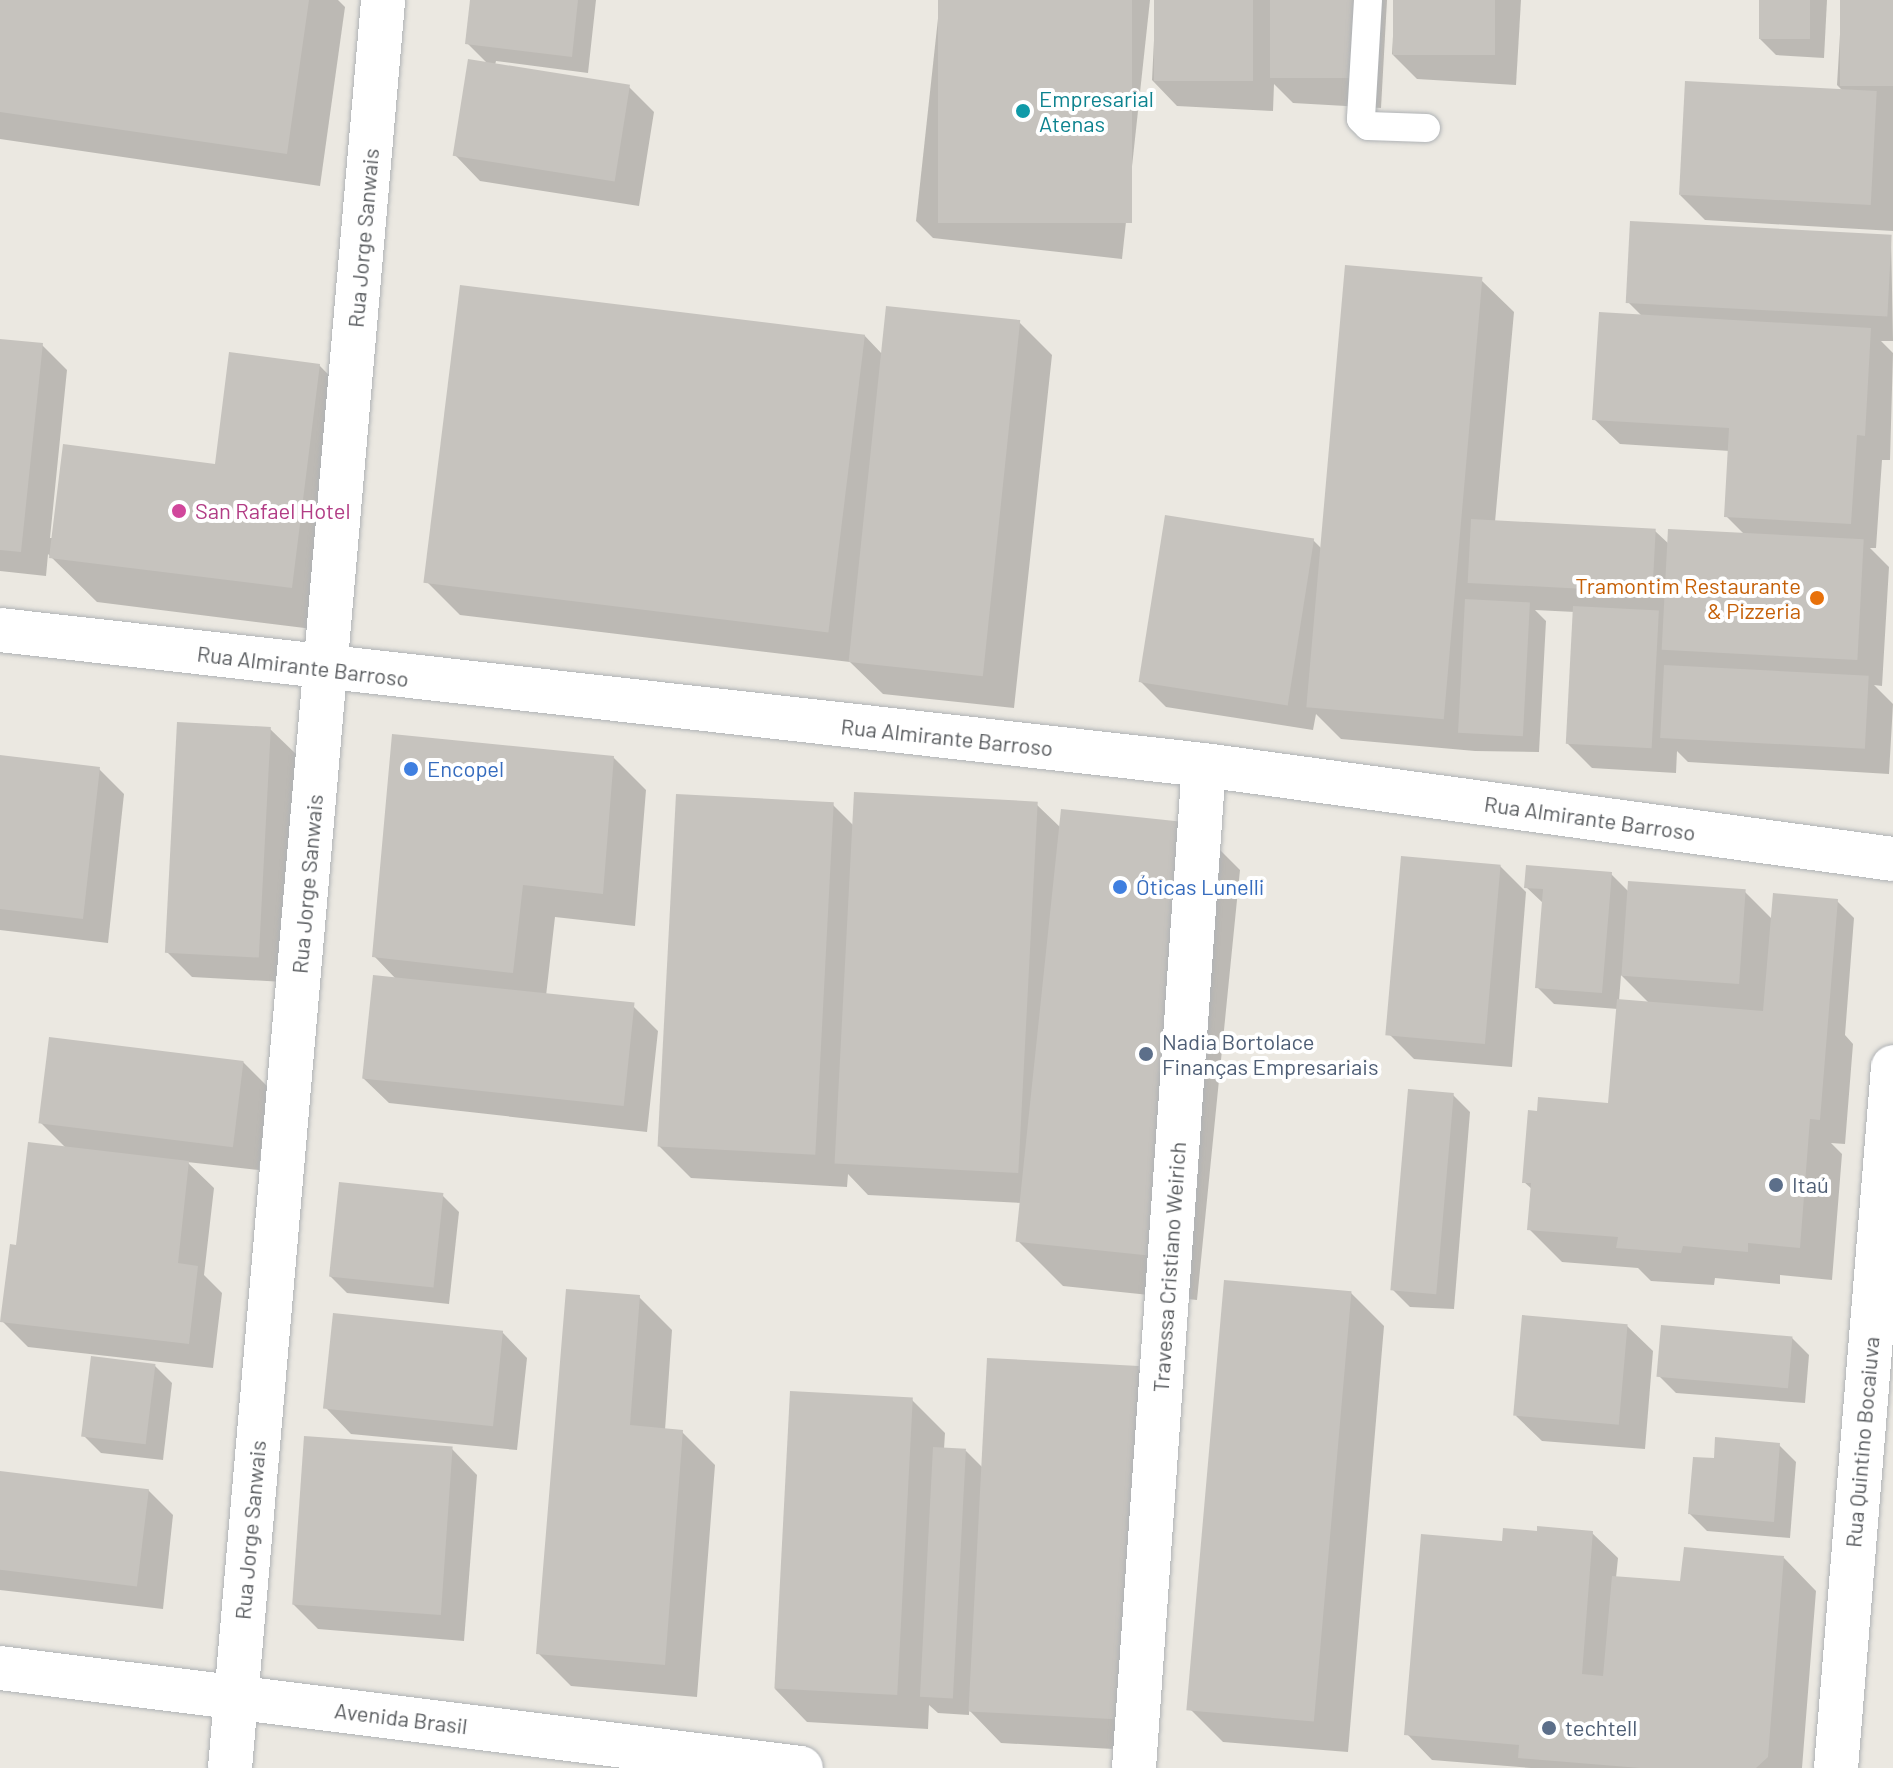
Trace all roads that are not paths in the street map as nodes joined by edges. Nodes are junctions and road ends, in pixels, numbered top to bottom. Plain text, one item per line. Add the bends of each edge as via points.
1 (383, 0) edge
2 (1368, 0) edge
3 (1426, 128) dead end
4 (0, 630) edge
5 (326, 669) junction
6 (1204, 765) junction
7 (1893, 859) edge
8 (1893, 1067) edge
9 (0, 1668) edge
10 (236, 1698) junction
11 (230, 1768) edge
12 (801, 1768) edge
13 (1134, 1768) edge
14 (1836, 1768) edge

1 - 5 street, Rua Jorge Sanwais
2 - 3 lane via 1361,119 1368,126
4 - 5 street, Rua Almirante Barroso
5 - 6 street, Rua Almirante Barroso
5 - 10 street, Rua Jorge Sanwais
6 - 7 street, Rua Almirante Barroso
6 - 13 street, Travessa Cristiano Weirich
8 - 14 street, Rua Quintino Bocaiuva
9 - 10 street, Avenida Brasil
10 - 11 street, Rua Jorge Sanwais
10 - 12 street, Avenida Brasil

